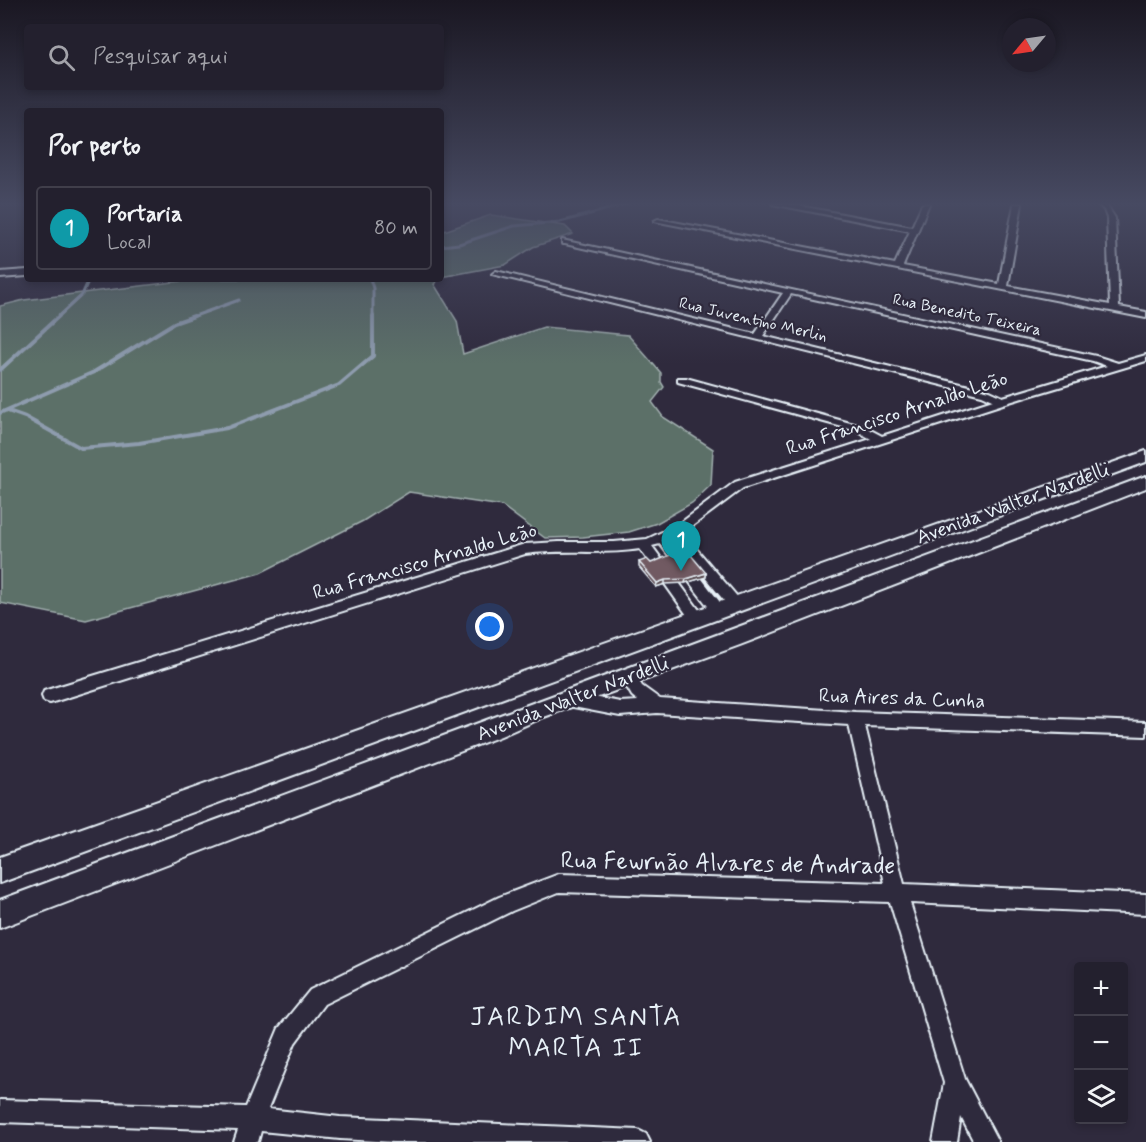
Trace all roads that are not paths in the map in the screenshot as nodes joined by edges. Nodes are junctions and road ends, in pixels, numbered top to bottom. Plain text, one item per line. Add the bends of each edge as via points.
1 (635, 257) edge
2 (844, 257) edge
3 (903, 257) edge
4 (1008, 257) edge
5 (1113, 257) edge
6 (898, 268) junction
7 (24, 273) edge
8 (496, 274) dead end
9 (0, 276) edge
10 (1003, 288) junction
11 (789, 291) junction
12 (1115, 309) junction
13 (1146, 315) edge
14 (758, 336) junction
15 (1146, 358) edge
16 (1116, 366) junction
17 (682, 380) dead end
18 (1002, 401) junction
19 (881, 440) junction
20 (1146, 456) edge
21 (1146, 482) edge
22 (660, 538) junction
23 (717, 610) junction
24 (677, 659) junction
25 (629, 677) junction
26 (50, 696) dead end
27 (568, 699) junction
28 (657, 706) junction
29 (855, 719) junction
30 (1146, 729) edge
31 (0, 870) edge
32 (897, 893) junction
33 (1146, 904) edge
34 (0, 914) edge
35 (955, 1083) junction
36 (0, 1111) edge
37 (253, 1119) junction
38 (246, 1142) edge
39 (638, 1142) edge
40 (945, 1142) edge
41 (986, 1142) edge

1 - 11 street, Rua Benedito Teixeira
2 - 6 street
3 - 6 street
4 - 10 street
5 - 12 street
6 - 10 street
7 - 9 street
8 - 14 street, Rua Juventino Merlin
10 - 12 street
11 - 14 street
11 - 16 street, Rua Benedito Teixeira
12 - 13 street
14 - 18 street, Rua Juventino Merlin via 986,393
15 - 16 street, Rua Francisco Arnaldo Leão
16 - 18 street, Rua Francisco Arnaldo Leão
17 - 19 street via 861,429
18 - 19 street, Rua Francisco Arnaldo Leão
19 - 22 street, Rua Francisco Arnaldo Leão via 740,485
20 - 23 street, Avenida Walter Nardelli
21 - 24 street, Avenida Walter Nardelli
22 - 23 street
22 - 23 street
22 - 26 street, Rua Francisco Arnaldo Leão via 525,549
23 - 24 street via 723,617 716,632
23 - 31 street, Avenida Walter Nardelli
24 - 25 street, Avenida Walter Nardelli
25 - 27 street, Avenida Walter Nardelli
25 - 28 street via 637,691
27 - 28 street, Rua Aires da Cunha via 620,709
27 - 34 street, Avenida Walter Nardelli
28 - 29 street, Rua Aires da Cunha
29 - 30 street, Rua Aires da Cunha
29 - 32 street
32 - 33 street, Rua Fewrnão Alvares de Andrade
32 - 35 street
32 - 37 street, Rua Fewrnão Alvares de Andrade via 559,883 506,904 317,997 287,1036
35 - 40 street
35 - 41 street
36 - 37 street
37 - 38 street, Rua Fewrnão Alvares de Andrade
37 - 39 street via 340,1128

